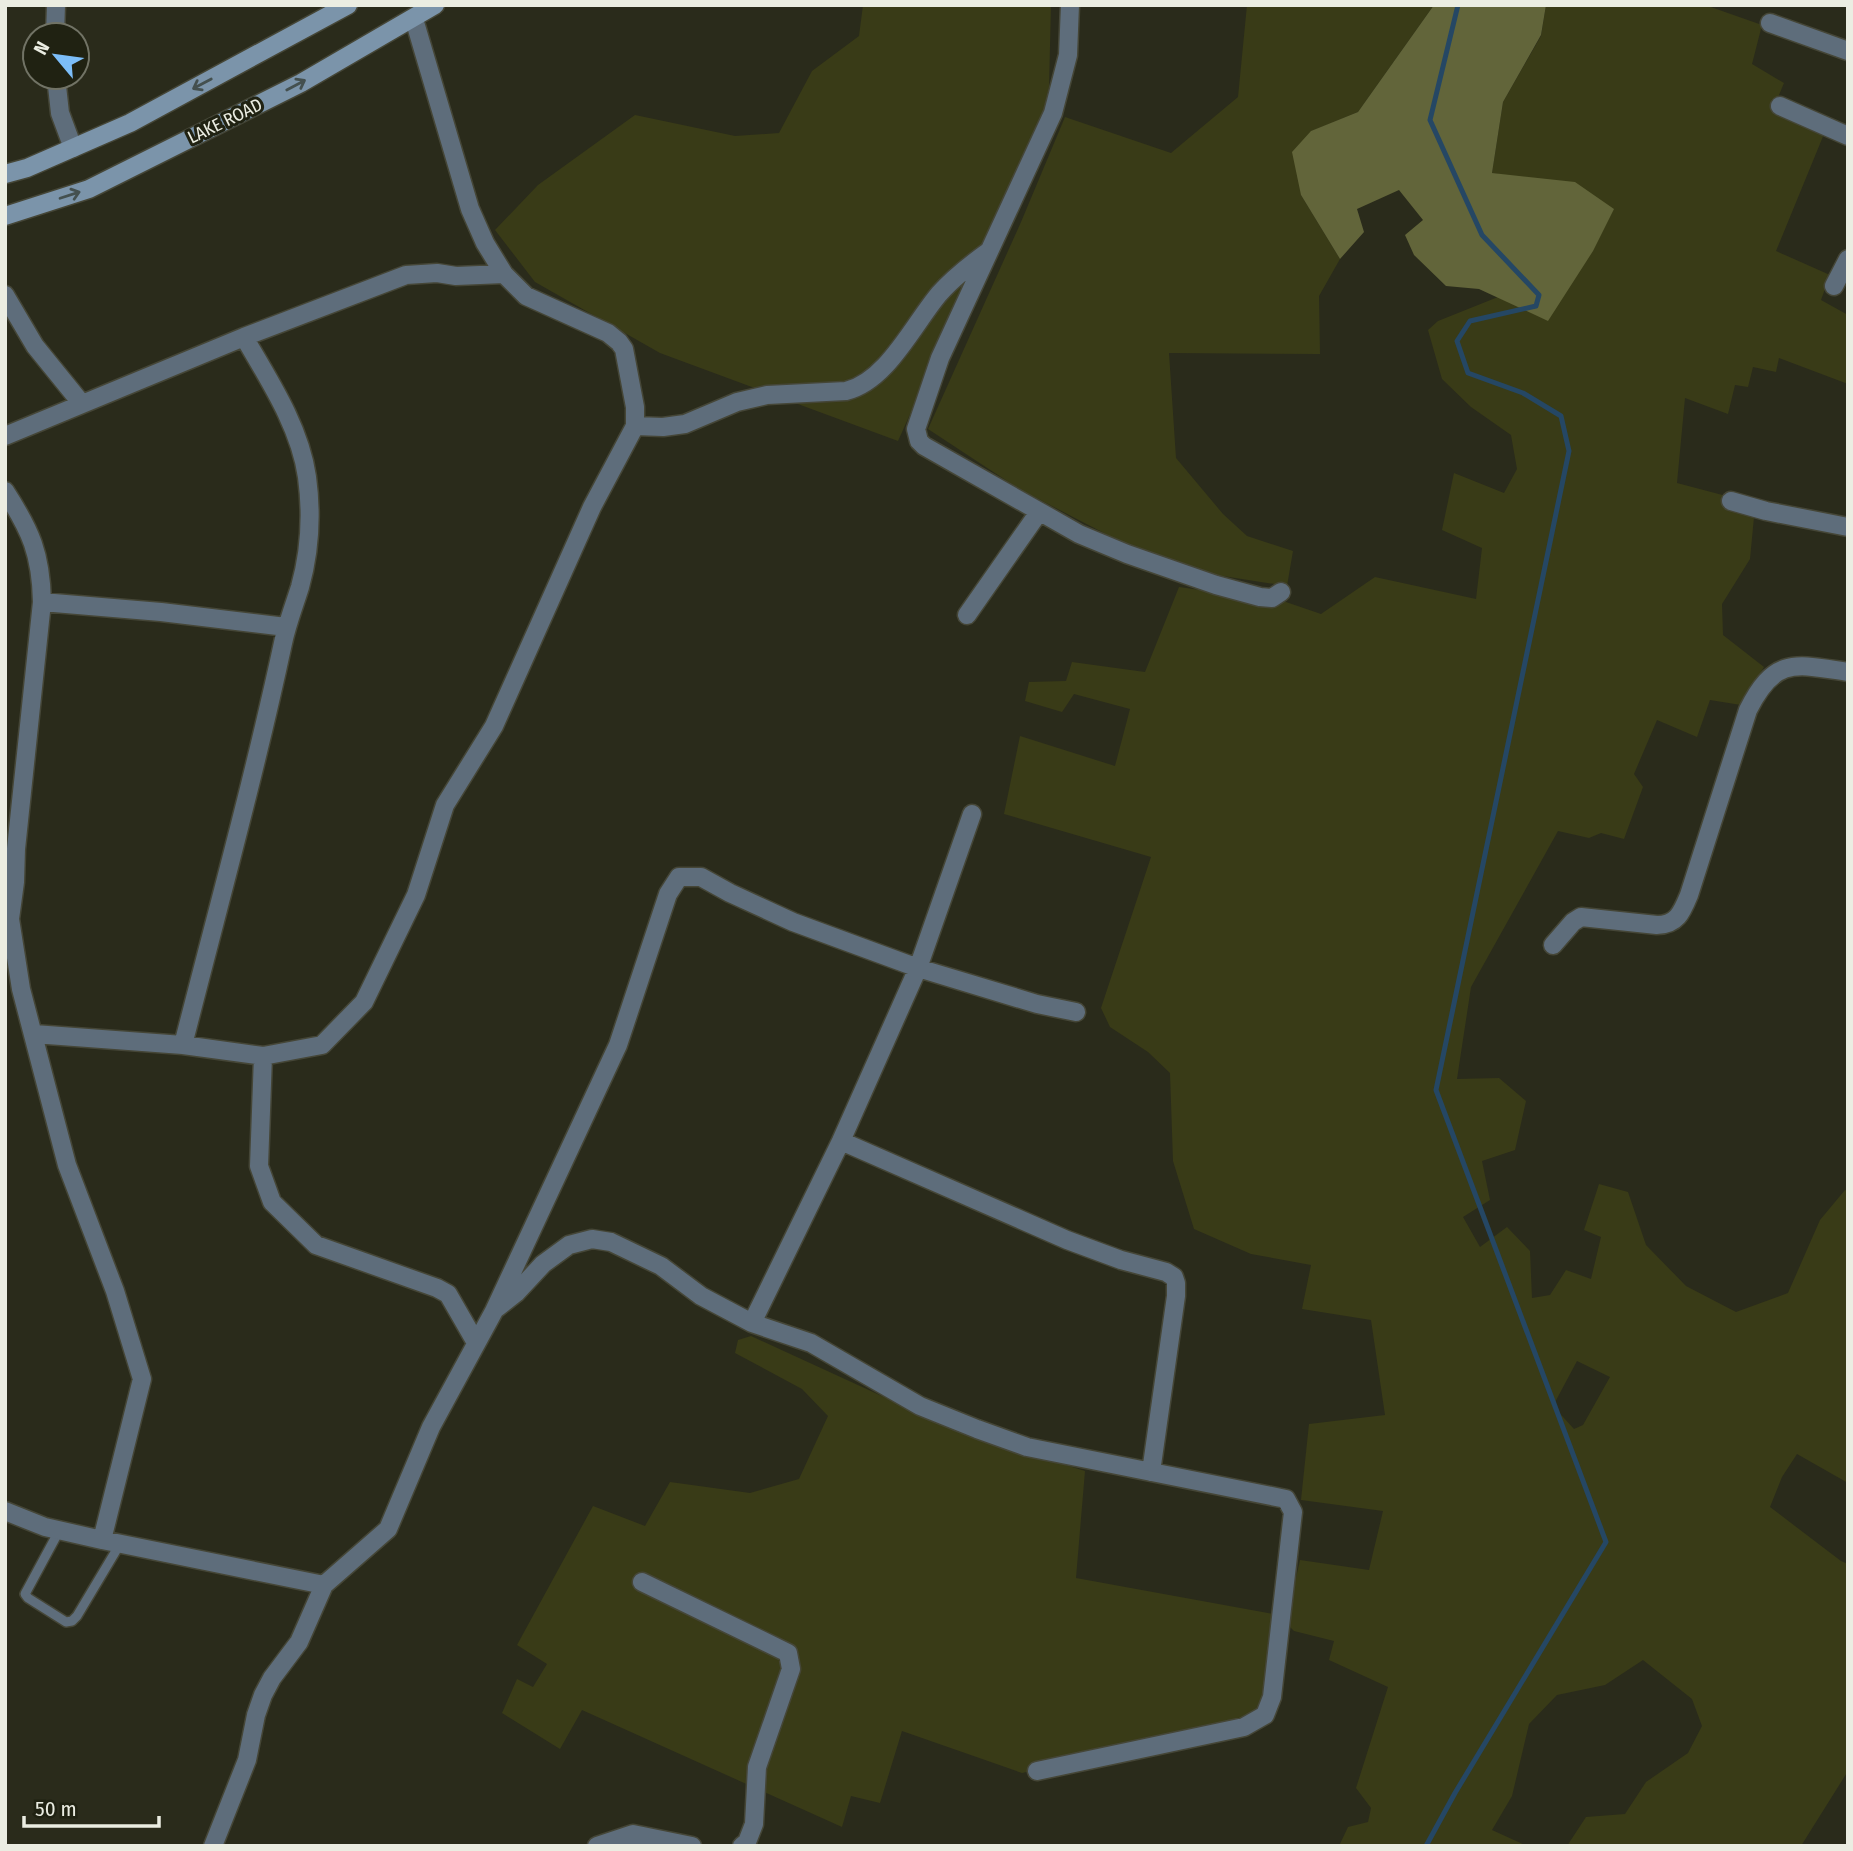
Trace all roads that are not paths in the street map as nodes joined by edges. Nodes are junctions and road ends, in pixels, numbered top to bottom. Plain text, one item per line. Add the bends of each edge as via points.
1 (348, 5) edge
2 (435, 5) edge
3 (1070, 5) edge
4 (414, 19) junction
5 (1770, 23) dead end
6 (1848, 51) edge
7 (58, 91) edge
8 (1780, 106) dead end
9 (1848, 136) edge
10 (73, 148) junction
11 (5, 174) edge
12 (5, 216) edge
13 (990, 250) junction
14 (1848, 259) edge
15 (504, 274) junction
16 (1834, 286) dead end
17 (5, 295) edge
18 (244, 337) junction
19 (82, 404) junction
20 (635, 426) junction
21 (5, 436) edge
22 (5, 491) edge
23 (1731, 502) dead end
24 (1040, 512) junction
25 (1848, 527) edge
26 (1281, 592) dead end
27 (42, 602) junction
28 (967, 615) dead end
29 (286, 626) junction
30 (1848, 673) edge
31 (972, 814) dead end
32 (11, 850) edge
33 (1553, 945) dead end
34 (918, 968) junction
35 (1076, 1012) dead end
36 (34, 1034) junction
37 (183, 1045) junction
38 (263, 1056) junction
39 (841, 1141) junction
40 (494, 1311) junction
41 (752, 1323) junction
42 (475, 1341) junction
43 (1150, 1472) junction
44 (5, 1511) edge
45 (59, 1530) junction
46 (111, 1542) junction
47 (642, 1582) dead end
48 (324, 1585) junction
49 (1037, 1771) dead end
50 (214, 1846) edge
51 (597, 1846) edge
52 (692, 1846) edge
53 (742, 1846) edge

1 -> 10 main road
2 - 4 main road, LAKE ROAD
3 - 13 street via 1068,55 1053,113
12 -> 4 main road, LAKE ROAD via 89,189 301,83
4 - 15 street via 470,209
5 - 6 street
7 - 10 street
8 - 9 street
10 - 11 main road
13 - 20 street via 951,281 887,364 858,388 767,395 685,424
13 - 24 street via 940,358 917,435 924,446
14 - 16 street
15 - 18 street via 406,275
15 - 20 street via 526,296 619,342 629,370
17 - 19 street via 35,346
18 - 19 street
18 - 29 street via 284,411 307,476 309,547
19 - 21 street
20 - 38 street via 593,507 494,726 445,805 416,895 364,1002 322,1045
22 - 27 street via 35,547
23 - 25 street
24 - 26 street via 1127,554 1216,585 1260,597
24 - 28 street
27 - 29 street
27 - 32 street
29 - 37 street
30 - 33 street via 1791,667 1777,671 1762,684 1748,710 1678,918 1657,925 1581,917
31 - 34 street
32 - 36 street via 15,882 10,919 21,989
34 - 35 street
34 - 39 street
34 - 40 street via 793,922 701,877 678,877 668,894 618,1045
36 - 37 street
36 - 46 street via 67,1166 142,1379
37 - 38 street
38 - 42 street via 259,1166 272,1202 316,1245 448,1294
39 - 41 street
39 - 43 street via 1067,1240 1174,1277
40 - 41 street via 560,1251 592,1239 611,1242 662,1266 701,1296
40 - 42 street
41 - 43 street via 811,1343 920,1406 989,1433 1027,1447
42 - 48 street via 387,1529
43 - 49 street via 1286,1499 1293,1512 1272,1697 1265,1715 1244,1727
44 - 45 street
45 - 46 street
45 - 46 lane via 25,1594 66,1622 77,1616
46 - 48 street
47 - 53 street via 788,1653 791,1669 757,1768 754,1824
48 - 50 street via 299,1643 263,1695 247,1760
51 - 52 street via 632,1834

